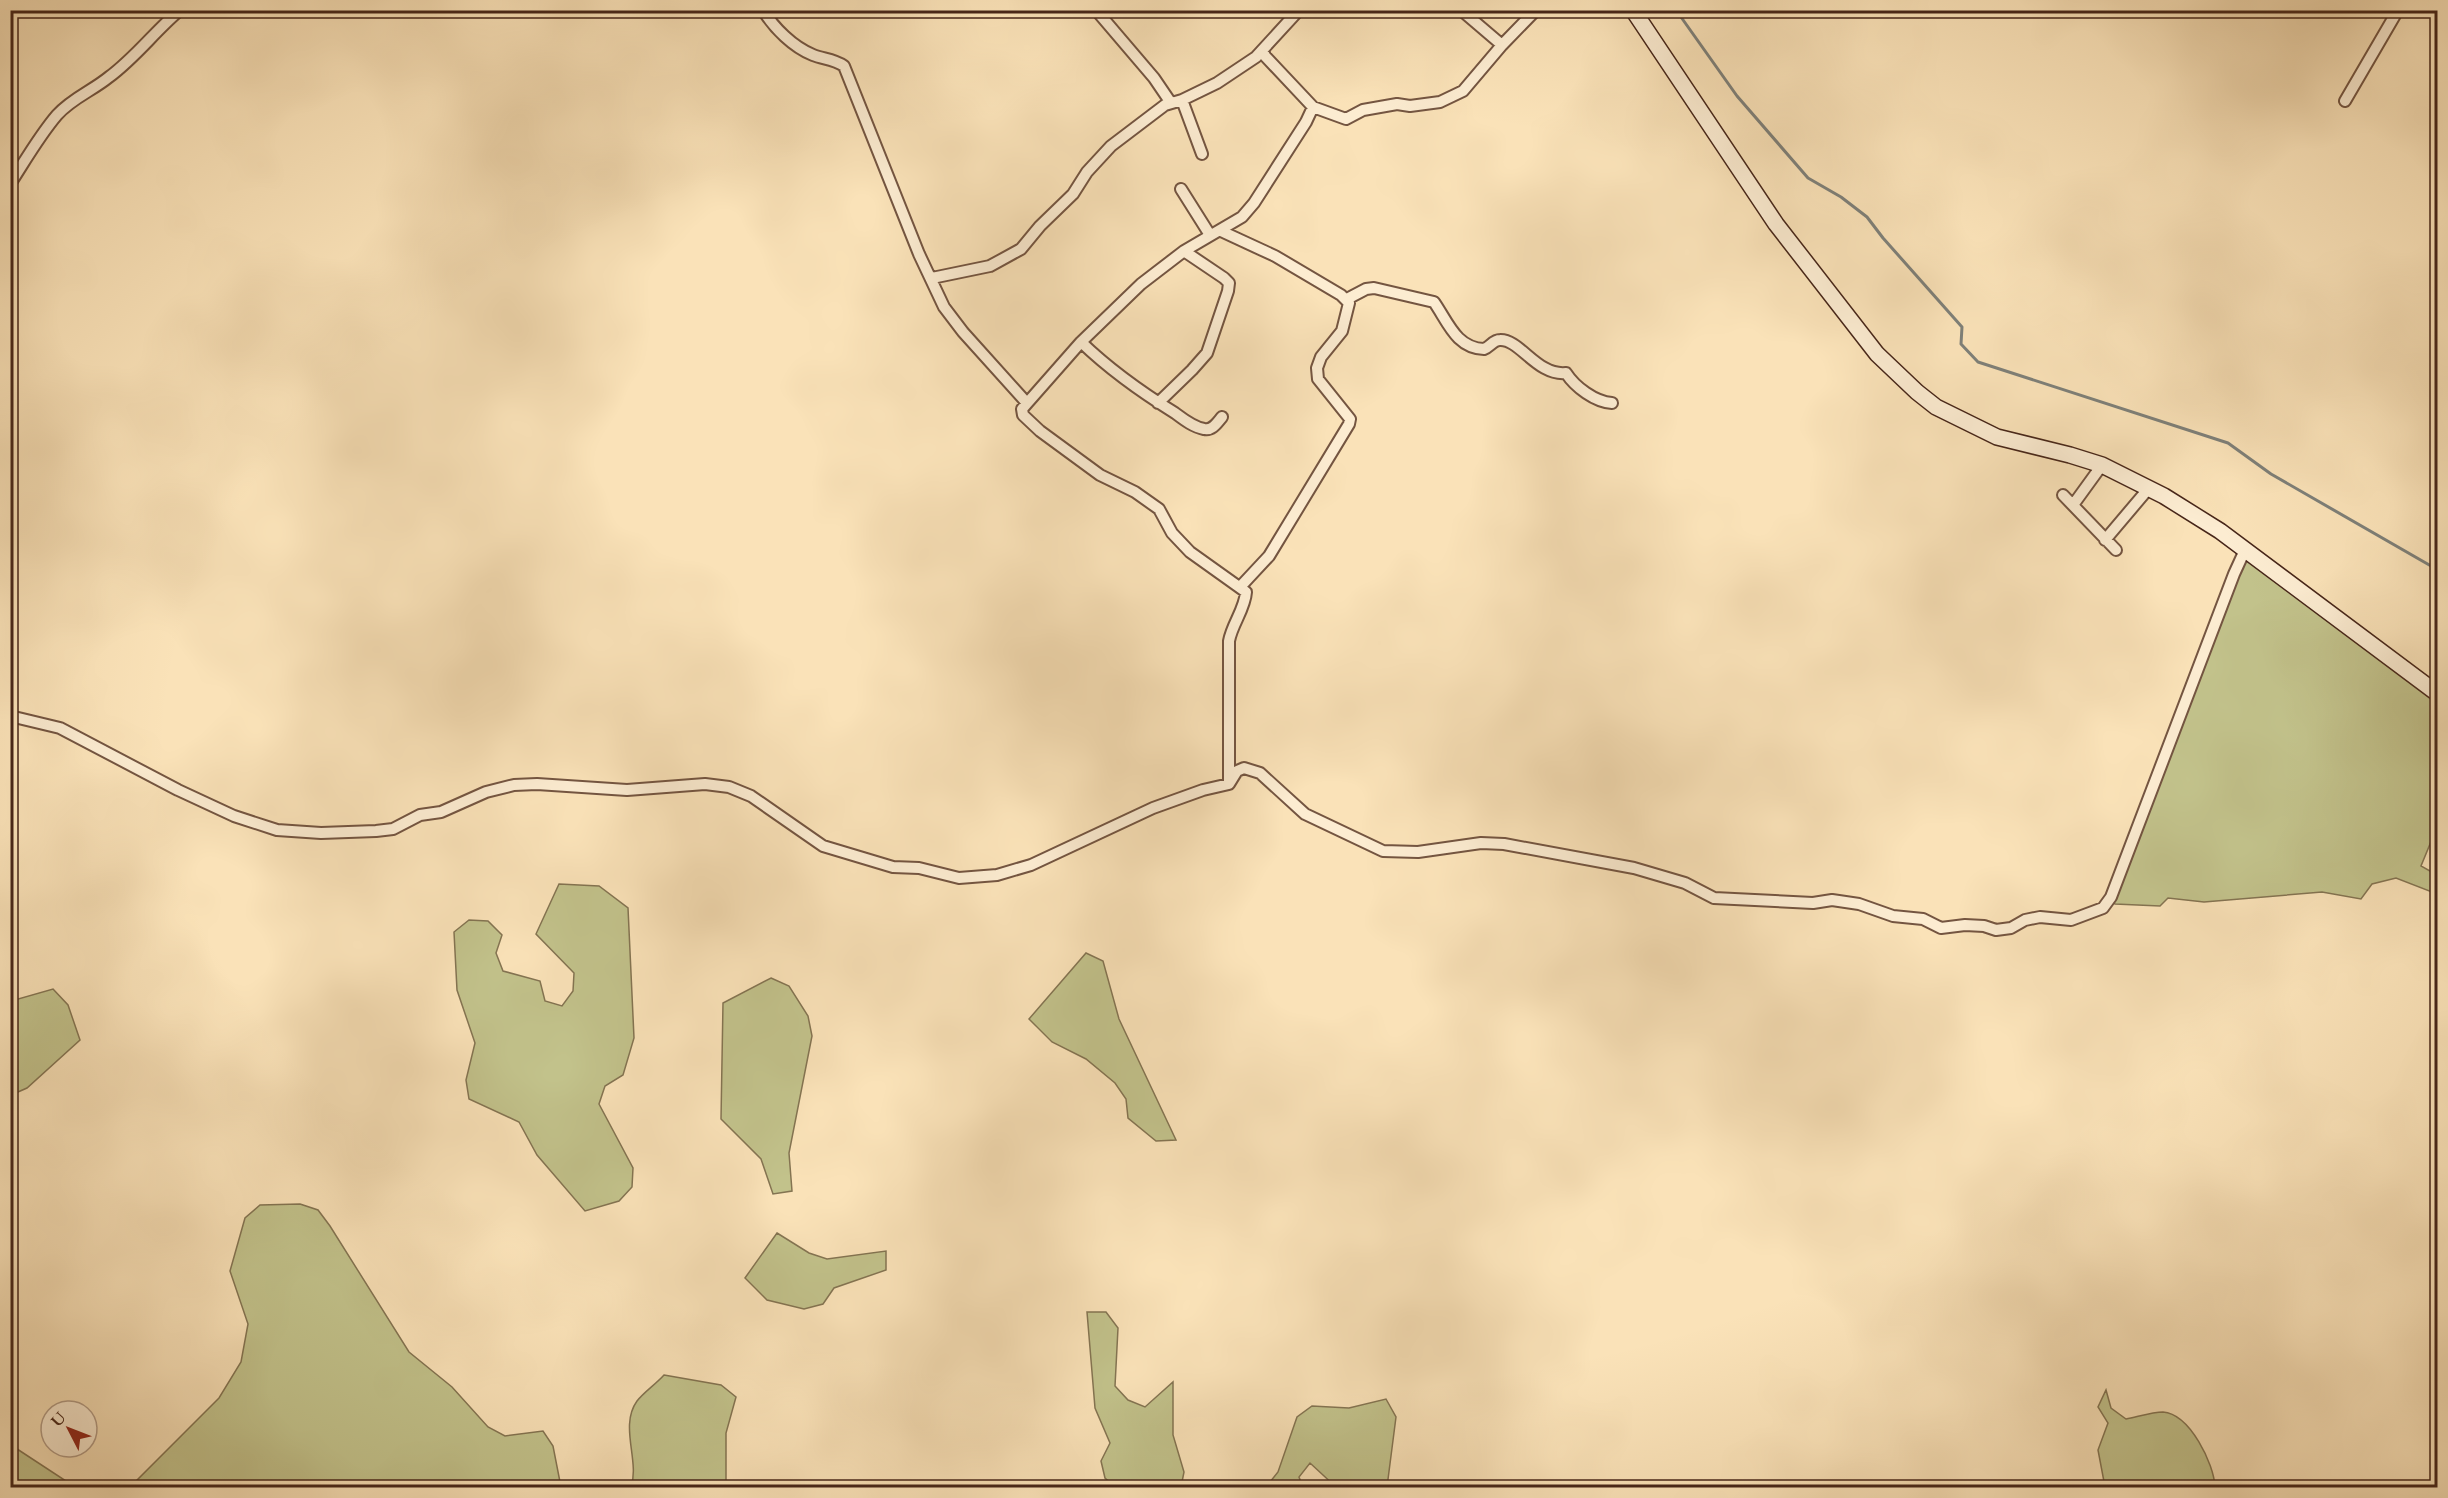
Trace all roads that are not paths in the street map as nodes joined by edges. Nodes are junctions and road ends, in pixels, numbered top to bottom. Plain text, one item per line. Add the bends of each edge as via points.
1 (180, 10) edge
2 (763, 10) edge
3 (1096, 10) edge
4 (1299, 10) edge
5 (1461, 10) edge
6 (1536, 10) edge
7 (1633, 10) edge
8 (2398, 10) edge
9 (1502, 45) junction
10 (1263, 51) junction
11 (1176, 101) junction
12 (2345, 102) dead end
13 (1313, 107) junction
14 (1202, 154) dead end
15 (10, 184) edge
16 (1181, 189) dead end
17 (1221, 231) junction
18 (1210, 235) junction
19 (1184, 251) junction
20 (932, 278) junction
21 (1347, 299) junction
22 (1081, 342) junction
23 (1026, 402) junction
24 (1158, 403) junction
25 (1612, 403) dead end
26 (1222, 417) dead end
27 (2102, 465) junction
28 (2149, 488) junction
29 (2063, 495) dead end
30 (2073, 505) junction
31 (2105, 540) junction
32 (2116, 550) dead end
33 (2245, 550) junction
34 (1241, 586) junction
35 (2438, 694) edge
36 (10, 716) edge
37 (1229, 784) junction

1 - 15 street via 108,79 79,95 57,115
2 - 20 street via 800,48 844,66
3 - 11 street
4 - 10 street
5 - 9 street
6 - 9 street
7 - 27 street via 1776,224 1893,372 1936,407 1997,437
8 - 12 street
9 - 13 street via 1463,91 1440,102 1397,104 1364,110 1346,119
10 - 11 street via 1216,83
10 - 13 street
11 - 14 street
11 - 20 street via 1111,146 1022,249 990,266
13 - 17 street via 1254,203
16 - 18 street
17 - 18 street
17 - 21 street via 1275,256
18 - 19 street
19 - 22 street
19 - 24 street via 1224,278 1229,283 1228,291 1207,353
20 - 23 street via 944,307
21 - 25 street via 1374,288 1434,302 1455,336 1465,343 1484,349 1495,341 1504,341 1547,370 1566,373 1581,389
21 - 34 street via 1342,331 1317,368 1318,379 1350,424 1269,556
22 - 23 street
22 - 24 street
23 - 34 street via 1023,415 1040,430 1100,475 1159,509 1172,533 1190,552
24 - 26 street via 1205,430
27 - 28 street
27 - 30 street
28 - 31 street
28 - 33 street
29 - 30 street
30 - 31 street
31 - 32 street
33 - 35 street
33 - 37 street via 2111,897 2103,908 2071,920 2040,917 1996,930 1965,924 1941,928 1923,919 1893,916 1832,900 1813,903 1714,898 1685,883 1634,868 1504,844 1481,843 1418,852 1383,851 1305,814 1260,773 1244,768 1237,771
34 - 37 street via 1246,596 1229,641
36 - 37 street via 60,728 178,790 234,816 277,830 321,833 393,829 420,815 441,812 514,784 627,790 705,784 729,787 751,796 823,846 893,867 919,868 960,879 997,875 1031,865 1153,808

